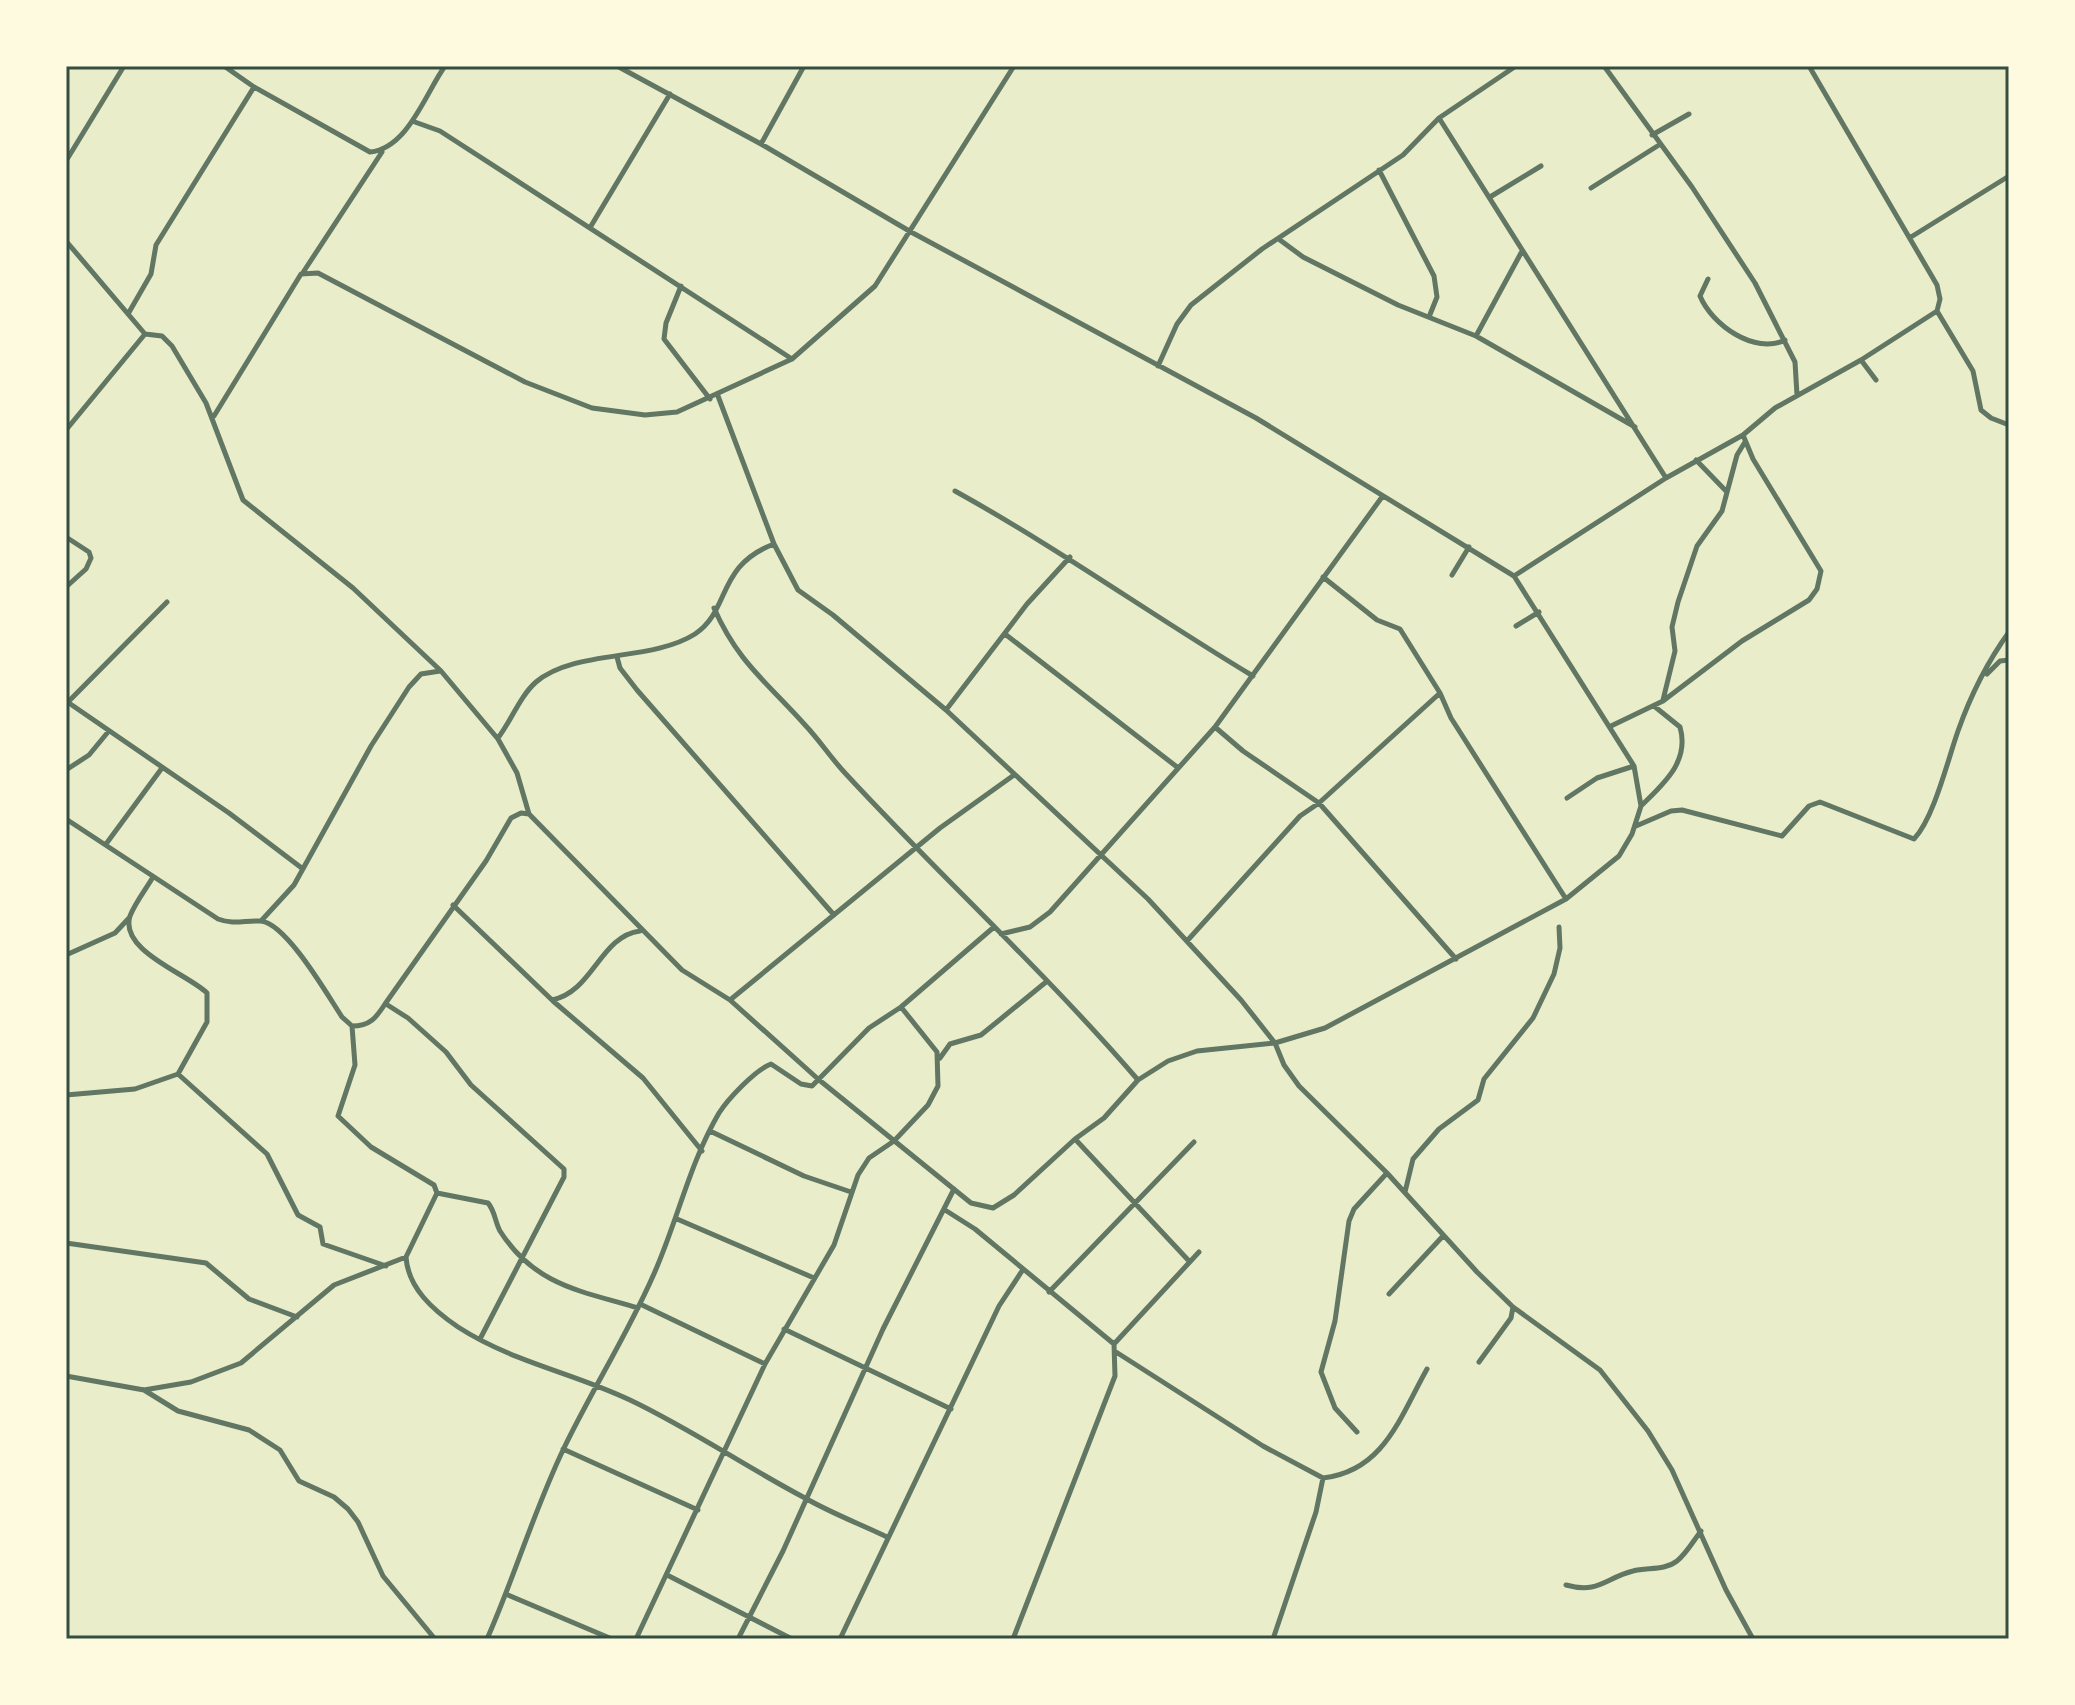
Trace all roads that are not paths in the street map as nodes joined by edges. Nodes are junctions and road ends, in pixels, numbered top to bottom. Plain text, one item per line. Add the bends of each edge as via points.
1 (124, 66) edge
2 (225, 66) edge
3 (445, 66) edge
4 (617, 66) edge
5 (804, 66) edge
6 (1014, 66) edge
7 (1516, 66) edge
8 (1604, 66) edge
9 (1809, 66) edge
10 (1507, 69) edge
11 (254, 87) junction
12 (670, 94) junction
13 (1689, 114) dead end
14 (1439, 118) junction
15 (412, 121) junction
16 (1652, 135) junction
17 (761, 144) junction
18 (1659, 145) junction
19 (383, 151) junction
20 (66, 161) edge
21 (1541, 166) dead end
22 (1379, 170) junction
23 (2009, 176) edge
24 (1591, 188) dead end
25 (1490, 197) junction
26 (591, 226) junction
27 (911, 232) junction
28 (1911, 237) junction
29 (1280, 240) junction
30 (66, 241) edge
31 (1521, 253) junction
32 (301, 274) junction
33 (1708, 279) dead end
34 (681, 286) junction
35 (1937, 311) junction
36 (128, 314) junction
37 (1429, 317) junction
38 (145, 334) junction
39 (1476, 336) junction
40 (1785, 340) junction
41 (792, 359) junction
42 (1861, 360) junction
43 (1158, 366) junction
44 (1876, 380) dead end
45 (1797, 395) junction
46 (718, 396) junction
47 (710, 399) junction
48 (214, 416) junction
49 (2009, 425) edge
50 (1636, 428) junction
51 (66, 430) edge
52 (1743, 435) junction
53 (1745, 442) junction
54 (1696, 460) junction
55 (1666, 478) junction
56 (955, 491) dead end
57 (1726, 491) junction
58 (1382, 497) junction
59 (66, 537) edge
60 (774, 544) junction
61 (1469, 547) junction
62 (1070, 557) junction
63 (1452, 575) dead end
64 (1514, 576) junction
65 (1323, 577) junction
66 (66, 587) edge
67 (167, 602) dead end
68 (714, 608) junction
69 (1539, 612) junction
70 (1516, 626) dead end
71 (2009, 632) edge
72 (1005, 634) junction
73 (617, 657) junction
74 (2009, 660) edge
75 (441, 671) junction
76 (1253, 676) junction
77 (1982, 678) junction
78 (1440, 693) junction
79 (1663, 701) junction
80 (67, 702) edge
81 (1654, 705) junction
82 (946, 710) junction
83 (1611, 726) junction
84 (1215, 727) junction
85 (108, 732) junction
86 (498, 739) junction
87 (1634, 766) junction
88 (1177, 767) junction
89 (162, 768) junction
90 (66, 770) edge
91 (1014, 775) junction
92 (1567, 798) dead end
93 (1319, 803) junction
94 (1641, 806) junction
95 (529, 814) junction
96 (66, 819) edge
97 (1635, 827) junction
98 (106, 844) junction
99 (920, 848) junction
100 (1103, 855) junction
101 (303, 869) junction
102 (153, 877) junction
103 (1566, 899) junction
104 (453, 905) junction
105 (834, 915) junction
106 (129, 918) junction
107 (261, 921) junction
108 (994, 927) junction
109 (1559, 927) dead end
110 (641, 931) junction
111 (1001, 934) junction
112 (1187, 941) junction
113 (66, 955) edge
114 (1456, 959) junction
115 (1046, 982) junction
116 (552, 1000) junction
117 (730, 1000) junction
118 (385, 1004) junction
119 (901, 1007) junction
120 (352, 1026) junction
121 (1275, 1043) junction
122 (940, 1059) junction
123 (178, 1074) junction
124 (818, 1079) junction
125 (1138, 1080) junction
126 (66, 1095) edge
127 (710, 1131) junction
128 (1075, 1139) junction
129 (894, 1141) junction
130 (1194, 1142) dead end
131 (702, 1151) junction
132 (1387, 1173) junction
133 (954, 1189) junction
134 (851, 1192) junction
135 (437, 1193) junction
136 (1405, 1193) junction
137 (1135, 1202) junction
138 (945, 1210) junction
139 (677, 1219) junction
140 (1443, 1236) junction
141 (66, 1243) edge
142 (1199, 1252) dead end
143 (406, 1257) junction
144 (524, 1258) junction
145 (1189, 1261) junction
146 (387, 1267) junction
147 (1022, 1271) junction
148 (814, 1278) junction
149 (1049, 1292) junction
150 (1389, 1294) dead end
151 (639, 1306) junction
152 (1513, 1307) junction
153 (297, 1317) junction
154 (784, 1329) junction
155 (480, 1339) junction
156 (1114, 1344) junction
157 (1116, 1352) junction
158 (1479, 1362) dead end
159 (765, 1364) junction
160 (866, 1367) junction
161 (1427, 1369) dead end
162 (66, 1376) edge
163 (598, 1384) junction
164 (144, 1390) junction
165 (951, 1409) junction
166 (1357, 1432) dead end
167 (563, 1449) junction
168 (726, 1450) junction
169 (1323, 1478) junction
170 (805, 1498) junction
171 (698, 1510) junction
172 (1701, 1531) junction
173 (887, 1537) junction
174 (669, 1576) junction
175 (1566, 1585) dead end
176 (508, 1595) junction
177 (750, 1617) junction
178 (435, 1639) edge
179 (487, 1639) edge
180 (612, 1639) edge
181 (636, 1639) edge
182 (738, 1639) edge
183 (792, 1639) edge
184 (840, 1639) edge
185 (1013, 1639) edge
186 (1273, 1639) edge
187 (1753, 1639) edge

1 - 20 street
2 - 11 street
3 - 15 street
4 - 12 street
5 - 17 street
6 - 27 street
7 - 10 street
8 - 16 street
9 - 28 street
10 - 14 street
11 - 19 street via 355,147
11 - 36 street via 156,245 151,274
12 - 17 street
12 - 26 street
13 - 16 street
14 - 22 street via 1403,155
14 - 25 street
15 - 19 street
15 - 26 street via 440,131
16 - 18 street
17 - 27 street
18 - 24 street
18 - 40 street via 1755,283
19 - 32 street
21 - 25 street
22 - 29 street
22 - 37 street via 1434,276 1437,297
23 - 28 street
25 - 31 street
26 - 34 street
27 - 41 street via 875,286
27 - 43 street
28 - 35 street via 1937,285
29 - 37 street via 1303,257
29 - 43 street via 1191,305
30 - 36 street
31 - 39 street
31 - 50 street
32 - 47 street via 318,273 525,382 592,408 645,415 677,412
32 - 48 street
33 - 40 street via 1700,296 1723,324 1766,346
34 - 41 street
34 - 47 street via 664,339
35 - 42 street
35 - 49 street via 1973,371 1981,410
36 - 38 street
37 - 39 street
38 - 48 street via 162,336 172,346
38 - 51 street
39 - 50 street
40 - 45 street via 1795,362
41 - 46 street
42 - 44 street
42 - 45 street
43 - 58 street via 1256,418
45 - 52 street
46 - 47 street
46 - 60 street
48 - 75 street via 240,492 253,511 353,588
50 - 55 street
52 - 53 street
52 - 54 street
53 - 57 street
53 - 79 street via 1821,571 1817,589 1809,600 1742,641
54 - 55 street
54 - 57 street
55 - 64 street
56 - 62 street
57 - 79 street via 1722,511 1697,546 1678,602 1672,627 1675,651
58 - 61 street
58 - 65 street
59 - 66 street via 91,558
60 - 68 street via 739,564
60 - 82 street via 798,590
61 - 63 street
61 - 64 street
62 - 72 street
62 - 76 street
64 - 69 street
65 - 76 street
65 - 78 street via 1377,620 1400,629
67 - 80 street
68 - 73 street via 704,625 683,640
68 - 99 street via 730,643 757,679
69 - 70 street
69 - 83 street
71 - 77 street
72 - 82 street
72 - 88 street
73 - 86 street via 543,677
73 - 105 street via 637,690
74 - 77 street via 2000,661
75 - 86 street
75 - 101 street via 421,674 409,687
76 - 84 street
77 - 97 street via 1914,839 1820,802 1809,806 1782,836 1682,810
78 - 93 street
78 - 103 street
79 - 81 street
80 - 85 street
81 - 83 street
81 - 94 street via 1680,727 1683,748 1671,775
82 - 91 street
83 - 87 street
84 - 88 street
84 - 93 street
85 - 89 street
85 - 90 street via 89,755
86 - 95 street via 517,773
87 - 92 street via 1597,778
87 - 94 street
88 - 100 street
89 - 98 street
89 - 101 street
91 - 99 street
91 - 100 street
93 - 112 street via 1300,816
93 - 114 street
94 - 97 street
95 - 104 street via 511,818
95 - 110 street
96 - 98 street
97 - 103 street via 1619,856
98 - 102 street
99 - 105 street
99 - 108 street
100 - 111 street via 1040,922
100 - 112 street
101 - 107 street
102 - 106 street
102 - 107 street via 218,919
103 - 114 street
104 - 116 street
104 - 118 street
105 - 117 street
106 - 113 street via 115,933
106 - 123 street via 132,936 145,952 207,993 207,1022
107 - 120 street via 284,936
108 - 111 street
108 - 119 street
109 - 136 street via 1554,974 1533,1018 1484,1079 1478,1100 1439,1129 1413,1159
110 - 116 street via 622,935 576,989
110 - 117 street via 682,970
111 - 115 street
112 - 121 street
114 - 121 street via 1325,1028
115 - 122 street via 981,1035 950,1044
115 - 125 street
116 - 131 street via 643,1078
117 - 124 street
118 - 120 street via 374,1020
118 - 144 street via 446,1052 471,1085 564,1169
119 - 122 street
119 - 124 street via 869,1028
120 - 135 street via 355,1065 338,1116 371,1147 426,1178
121 - 125 street via 1197,1051
121 - 132 street via 1299,1086
122 - 129 street via 938,1086 928,1105
123 - 126 street via 135,1089
123 - 146 street via 267,1154 298,1215 320,1227 323,1244
124 - 127 street via 807,1086 776,1065 764,1067 729,1098
124 - 129 street
125 - 128 street via 1104,1118
127 - 131 street
127 - 134 street
128 - 133 street via 993,1208 971,1203
128 - 137 street
129 - 133 street
129 - 134 street via 869,1158
130 - 137 street
131 - 139 street
132 - 136 street
132 - 166 street via 1349,1221 1335,1321 1321,1372 1335,1408
133 - 138 street
134 - 148 street via 834,1245
135 - 143 street
135 - 144 street via 488,1203 499,1230
136 - 140 street
137 - 145 street
137 - 149 street
138 - 147 street
138 - 160 street
139 - 148 street
139 - 151 street
140 - 150 street
140 - 152 street
141 - 153 street via 206,1263 249,1299
142 - 145 street
143 - 146 street
143 - 155 street via 409,1276 423,1296
144 - 151 street via 565,1288
144 - 155 street
145 - 156 street
146 - 153 street via 334,1285
147 - 149 street
147 - 165 street via 999,1306
148 - 154 street
149 - 156 street
151 - 159 street
151 - 163 street
152 - 158 street via 1511,1318
152 - 172 street via 1600,1370 1648,1431
153 - 164 street via 241,1363 168,1388
154 - 159 street
154 - 160 street
155 - 163 street via 533,1366
156 - 157 street
157 - 169 street
157 - 185 street via 1115,1376
159 - 168 street
160 - 165 street
160 - 170 street
161 - 169 street via 1378,1454 1348,1472
162 - 164 street
163 - 167 street
163 - 168 street
164 - 178 street via 178,1411 249,1430 280,1450 299,1481 348,1509 383,1576
165 - 173 street
167 - 171 street
167 - 176 street
168 - 170 street
168 - 171 street
169 - 186 street
170 - 173 street
170 - 177 street
171 - 174 street
172 - 175 street via 1668,1565 1629,1572 1595,1588
172 - 187 street
173 - 184 street
174 - 177 street
174 - 181 street
176 - 179 street
176 - 180 street
177 - 182 street
177 - 183 street

